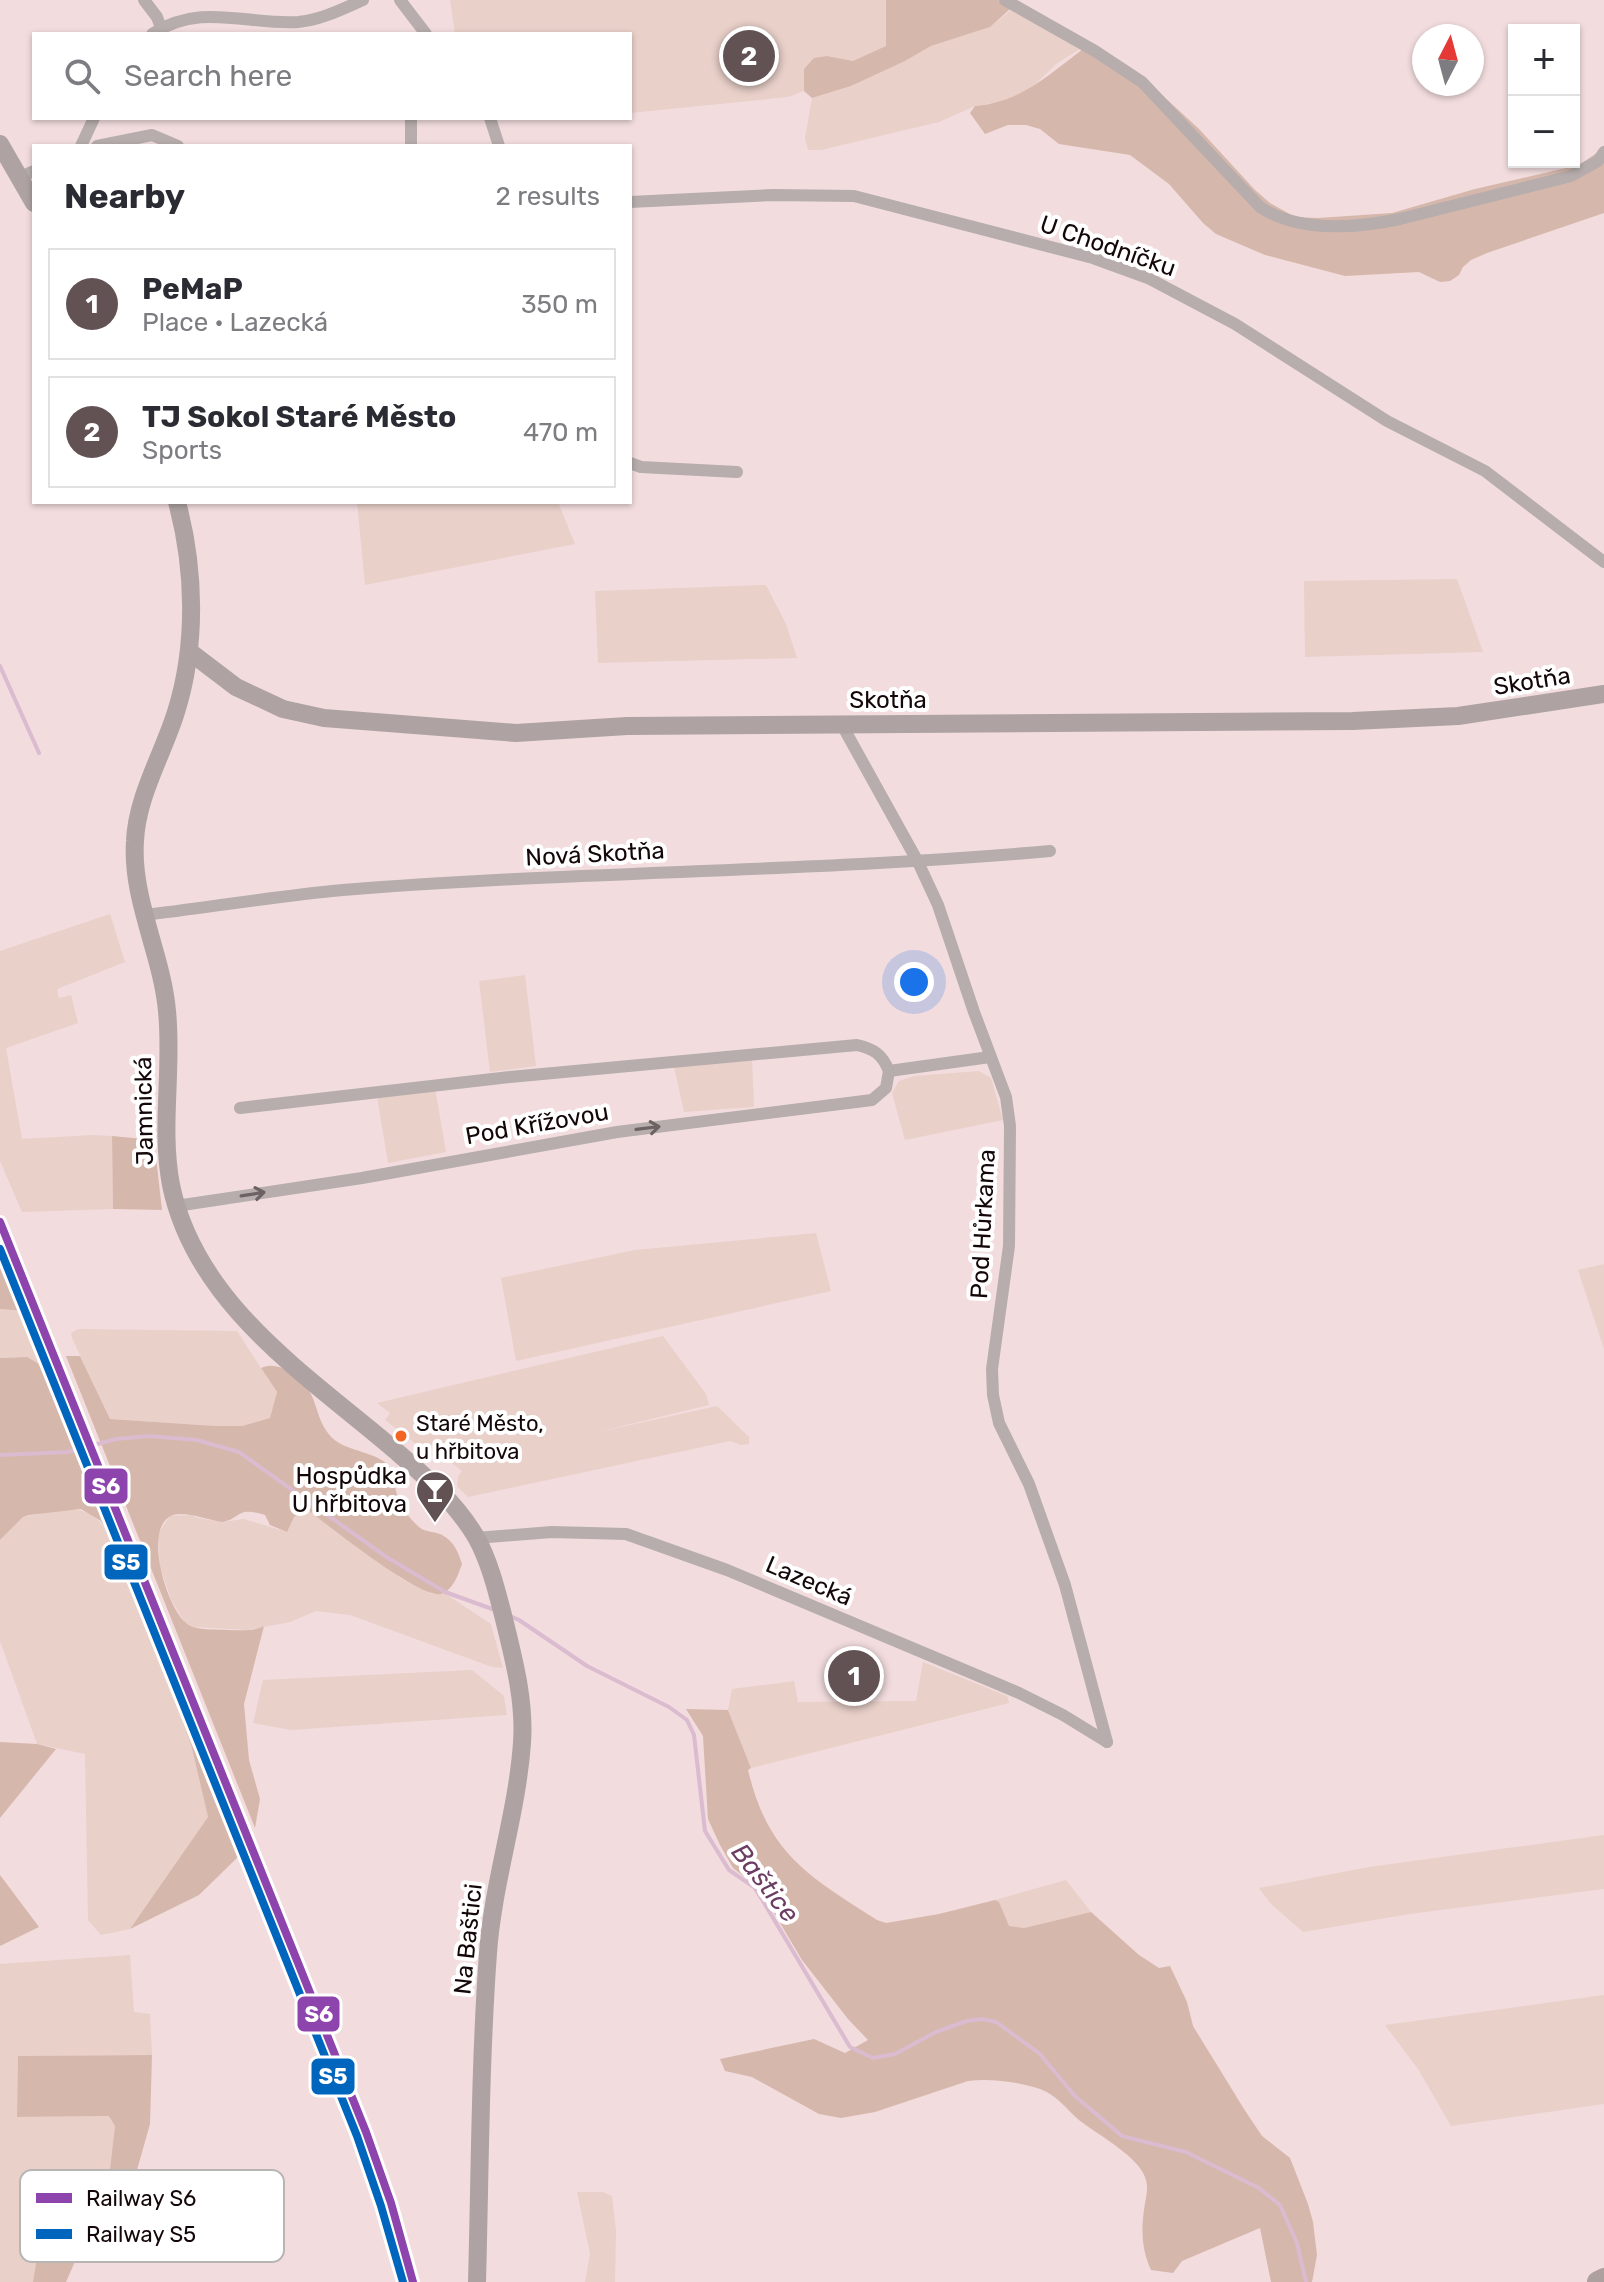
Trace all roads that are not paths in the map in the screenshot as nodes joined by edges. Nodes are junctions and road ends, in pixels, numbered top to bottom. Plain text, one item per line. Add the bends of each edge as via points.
1 (144, 0) edge
2 (363, 0) edge
3 (400, 0) edge
4 (1005, 0) edge
5 (157, 31) edge
6 (424, 32) edge
7 (93, 120) edge
8 (411, 120) edge
9 (491, 120) edge
10 (0, 144) edge
11 (82, 144) edge
12 (107, 144) edge
13 (173, 144) edge
14 (411, 144) edge
15 (498, 144) edge
16 (1604, 152) edge
17 (27, 174) edge
18 (32, 195) edge
19 (632, 202) edge
20 (632, 464) edge
21 (737, 472) dead end
22 (178, 504) edge
23 (1604, 562) edge
24 (190, 652) junction
25 (1604, 694) edge
26 (842, 725) junction
27 (1050, 851) dead end
28 (918, 862) junction
29 (145, 915) junction
30 (990, 1057) junction
31 (889, 1071) junction
32 (240, 1108) dead end
33 (176, 1206) junction
34 (476, 1538) junction
35 (501, 1606) joint
36 (1107, 1742) joint
37 (1604, 2279) edge
38 (477, 2282) edge
39 (1598, 2282) edge

1 - 5 street via 157,17
2 - 5 street via 298,22 206,16
3 - 6 street
4 - 16 street via 1142,82 1260,207 1294,223 1373,225 1400,219 1571,176
7 - 11 street
8 - 14 street
9 - 15 street
10 - 17 main road
12 - 13 street via 152,135
17 - 18 main road
19 - 23 street, U Chodníčku via 854,196 1093,258 1148,278 1313,372 1387,421 1485,471
20 - 21 street
22 - 24 main road, Jamnická via 186,537
24 - 26 main road, Skotňa via 236,687 283,709 324,718 516,733 627,726
24 - 29 main road, Jamnická via 135,835
25 - 26 main road, Skotňa via 1458,716 1368,720
26 - 28 street, Pod Hůrkama
27 - 28 street, Nová Skotňa
28 - 29 street, Nová Skotňa via 342,890
28 - 30 street, Pod Hůrkama
29 - 33 main road, Jamnická via 167,1007 165,1141
30 - 31 street
30 - 36 street, Pod Hůrkama via 1006,1097 1010,1126 1009,1246 993,1395 999,1423 1061,1570
31 - 32 street, Pod Křížovou via 873,1048 857,1045
33 -> 31 street, Pod Křížovou via 617,1132 872,1100 886,1088
33 - 34 main road, Jamnická via 200,1263 238,1312 434,1485
34 - 35 main road, Jamnická
34 - 36 street, Lazecká via 626,1534 727,1570 1019,1693
35 - 38 main road, Na Baštici via 522,1709 522,1745 489,1943
37 - 39 highway

